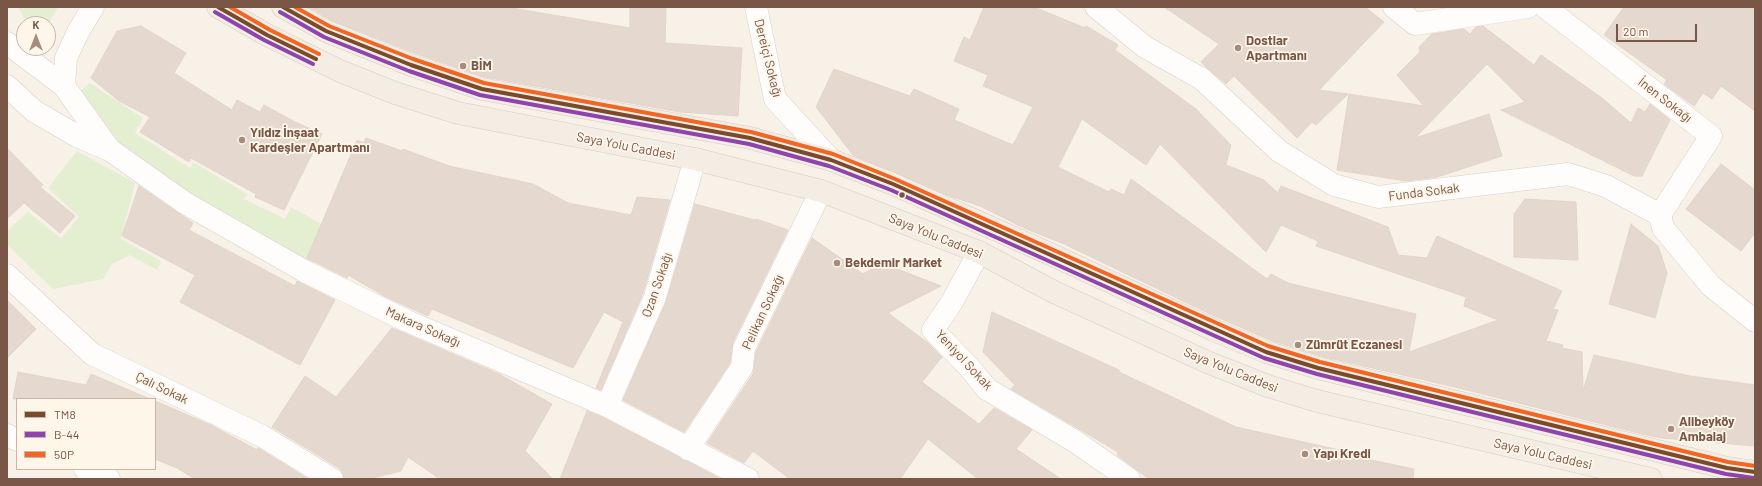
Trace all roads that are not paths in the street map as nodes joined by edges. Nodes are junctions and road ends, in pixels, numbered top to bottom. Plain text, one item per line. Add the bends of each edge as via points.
1 (93, 7) edge
2 (218, 7) edge
3 (283, 7) edge
4 (756, 7) edge
5 (1096, 7) edge
6 (1394, 7) edge
7 (1528, 7) edge
8 (1545, 7) edge
9 (7, 43) edge
10 (7, 86) edge
11 (64, 86) junction
12 (110, 150) junction
13 (695, 159) junction
14 (831, 160) junction
15 (821, 191) junction
16 (1660, 215) junction
17 (979, 252) junction
18 (7, 275) edge
19 (1755, 321) edge
20 (607, 406) junction
21 (7, 435) edge
22 (16, 440) edge
23 (688, 449) junction
24 (87, 470) edge
25 (1755, 472) edge
26 (109, 479) edge
27 (332, 479) edge
28 (748, 479) edge
29 (1129, 479) edge
30 (1651, 479) edge

1 - 11 street via 66,58
2 - 13 main road, Saya Yolu Caddesi via 267,35 340,71 395,94 458,113
3 - 14 main road via 326,30 411,65 482,89 750,138
4 - 14 street, Dereiçi Sokağı via 776,99
5 - 16 street, Funda Sokak via 1145,47 1202,79 1279,151 1334,185 1378,197 1568,174 1606,186
6 - 7 street via 1415,24
8 - 16 street, İnen Sokağı via 1711,136
9 - 11 street
10 - 12 street via 34,112 77,136
11 - 12 street
12 - 20 street, Makara Sokağı via 185,203 306,272 407,321
13 - 15 main road, Saya Yolu Caddesi
13 - 20 street, Ozan Sokağı via 655,297
14 - 15 main road
14 - 25 main road via 900,187 1266,352 1348,375 1727,468
15 - 17 main road, Saya Yolu Caddesi
15 - 23 street, Pelikan Sokağı via 744,348 742,367
16 - 19 street via 1663,228 1711,286
17 - 29 street, Yeniyol Sokak via 952,302 933,330 987,388 1076,442
17 - 30 main road, Saya Yolu Caddesi via 1054,292 1207,362 1268,386 1317,401
18 - 27 street, Çalı Sokak via 92,354 262,436
20 - 23 street, Makara Sokağı
21 - 22 street
23 - 28 street, Makara Sokağı
24 - 26 street

